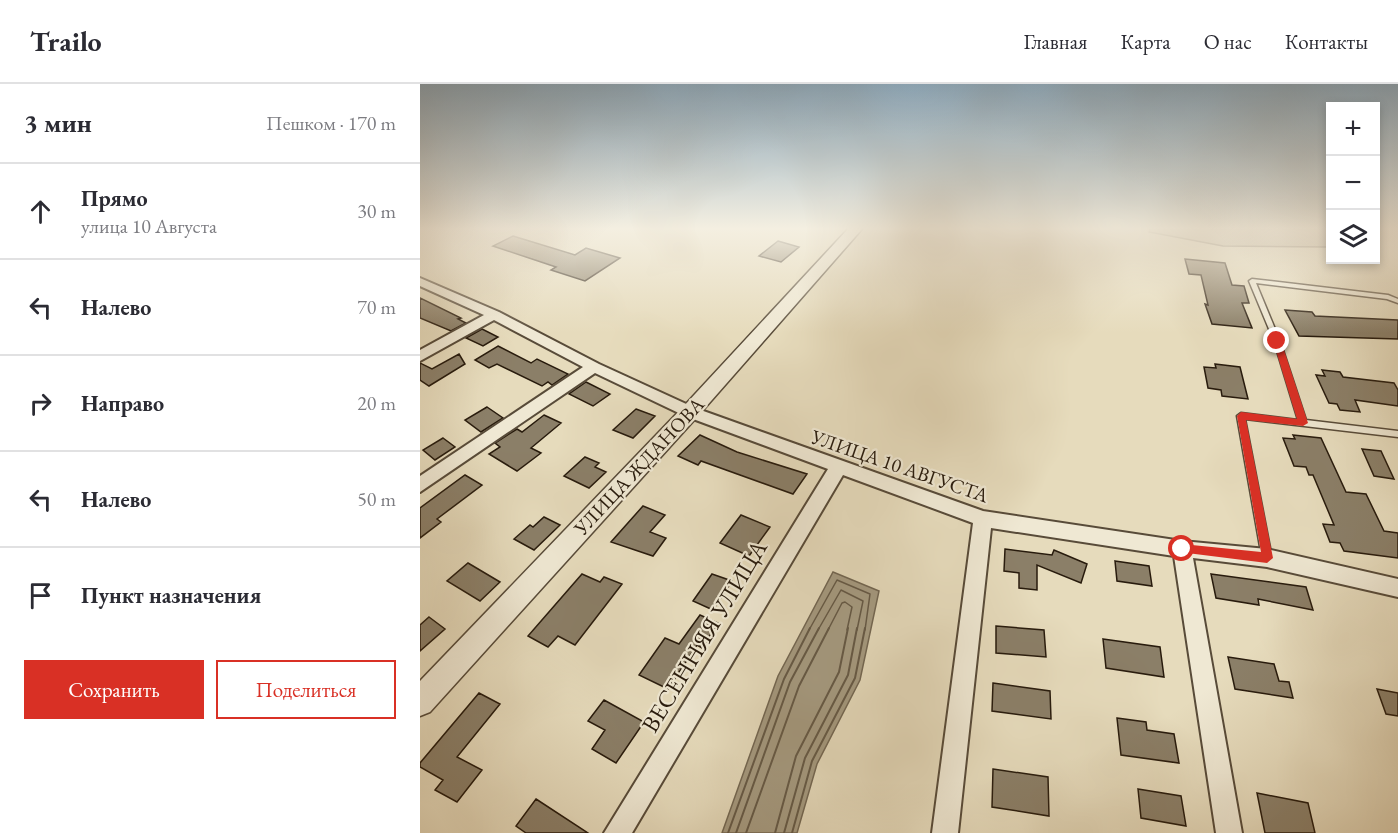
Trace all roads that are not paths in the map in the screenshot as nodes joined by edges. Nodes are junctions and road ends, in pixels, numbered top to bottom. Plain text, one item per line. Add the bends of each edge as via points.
1 (823, 264) edge
2 (420, 282) edge
3 (1398, 301) edge
4 (494, 315) junction
5 (420, 356) edge
6 (594, 367) junction
7 (690, 412) junction
8 (1303, 423) junction
9 (1398, 434) edge
10 (838, 468) junction
11 (420, 485) edge
12 (983, 519) junction
13 (1182, 549) junction
14 (1267, 558) junction
15 (1398, 588) edge
16 (420, 702) edge
17 (617, 833) edge
18 (945, 833) edge
19 (1229, 833) edge

1 - 7 street, УЛИЦА ЖДАНОВА
2 - 4 street, УЛИЦА 10 АВГУСТА
3 - 8 lane via 1252,281 1277,341
4 - 5 street
4 - 6 street, УЛИЦА 10 АВГУСТА
6 - 7 street, УЛИЦА 10 АВГУСТА
6 - 11 street
7 - 10 street, УЛИЦА 10 АВГУСТА
7 - 16 street, УЛИЦА ЖДАНОВА
8 - 9 lane
8 - 14 lane via 1241,416
10 - 12 street, УЛИЦА 10 АВГУСТА
10 - 17 street, ВЕСЕННЯЯ УЛИЦА
12 - 13 street, УЛИЦА 10 АВГУСТА
12 - 18 street
13 - 14 street, УЛИЦА 10 АВГУСТА
13 - 19 street
14 - 15 street, УЛИЦА 10 АВГУСТА

